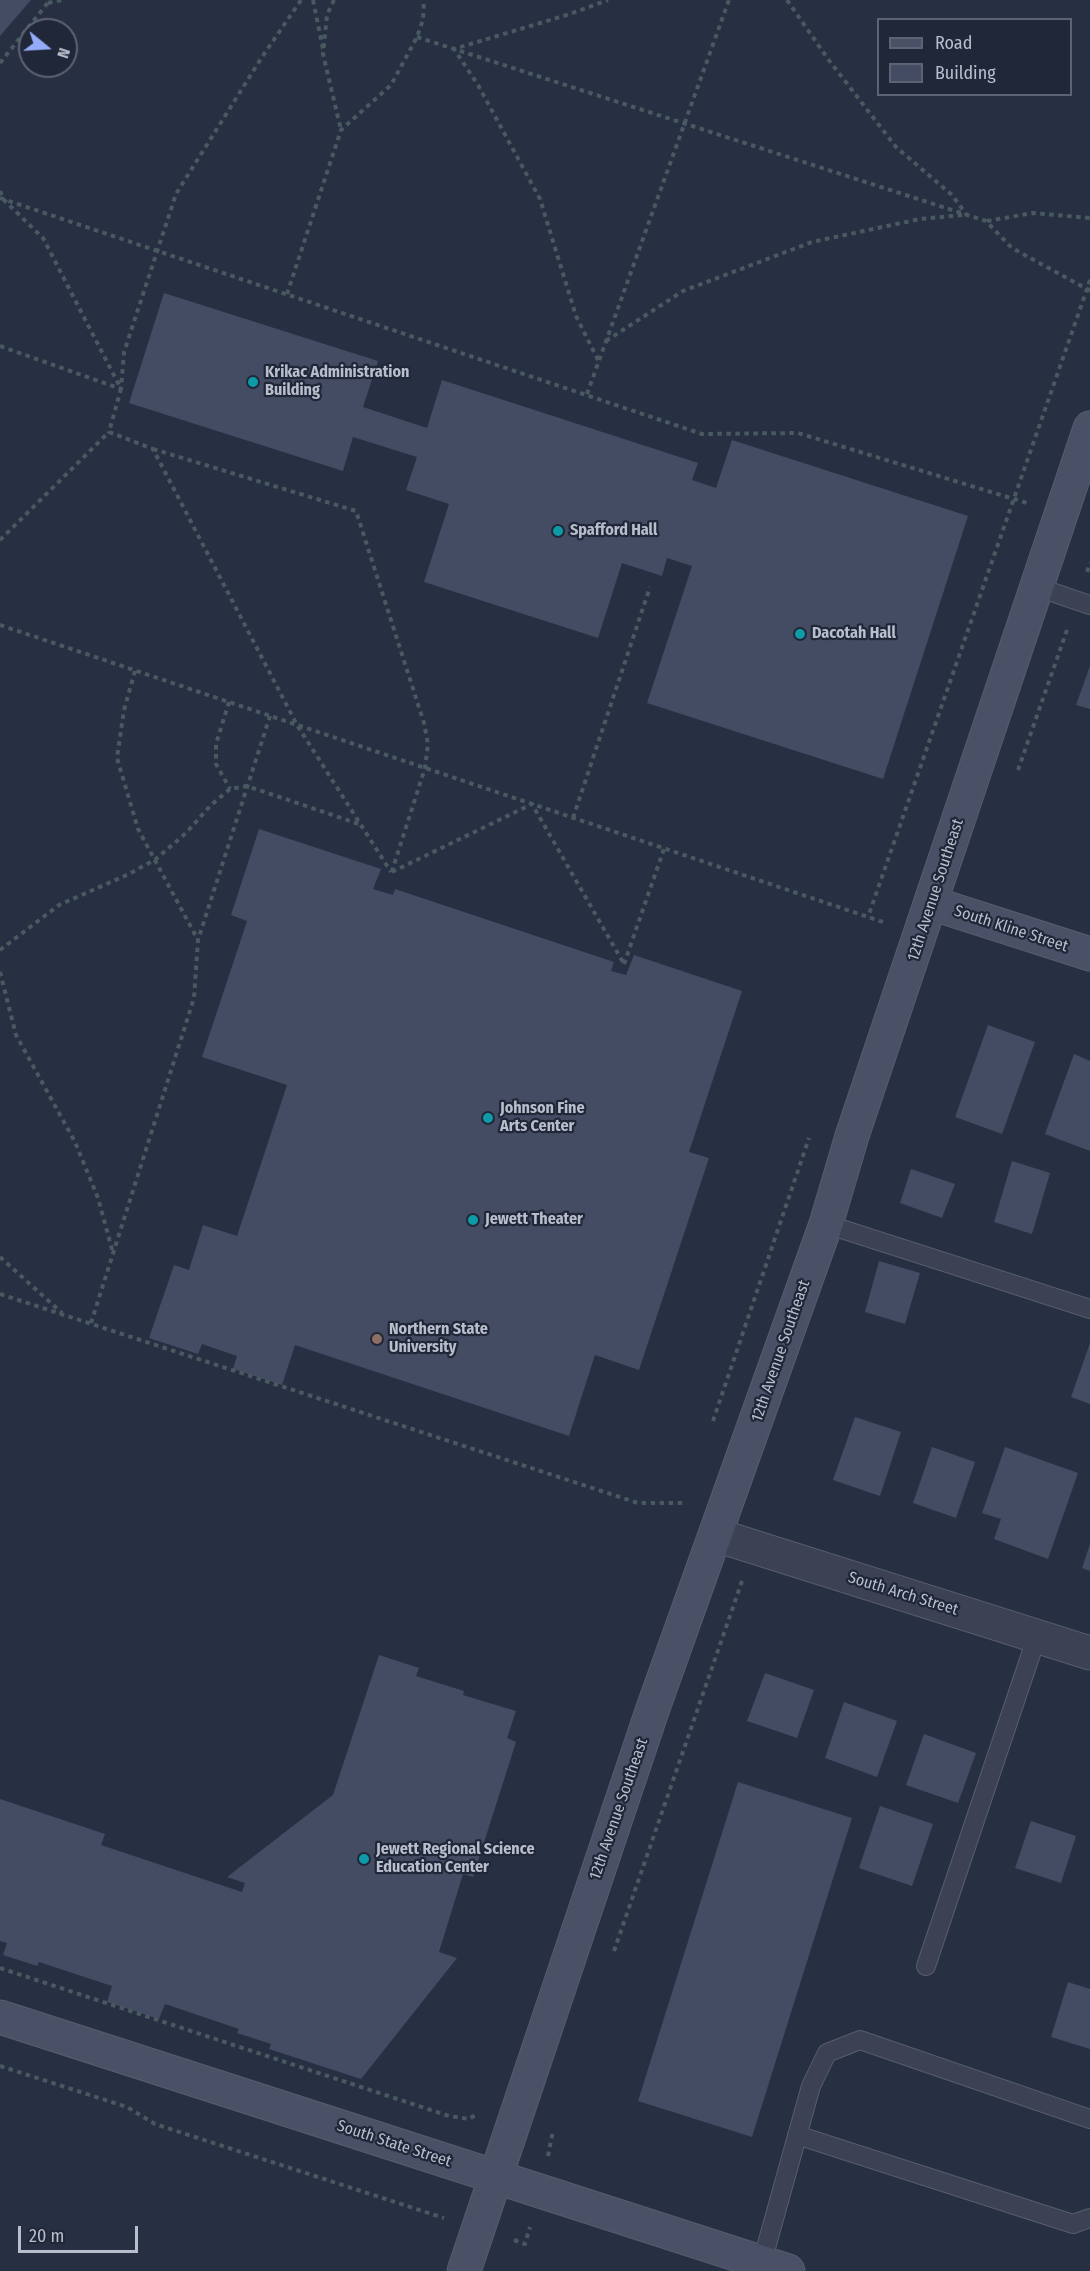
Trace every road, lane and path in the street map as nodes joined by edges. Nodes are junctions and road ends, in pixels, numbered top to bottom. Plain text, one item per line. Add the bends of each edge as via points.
1 (62, 0) edge
2 (301, 0) edge
3 (306, 0) edge
4 (334, 0) edge
5 (424, 0) edge
6 (608, 0) edge
7 (729, 0) edge
8 (787, 0) edge
9 (49, 1) edge
10 (314, 1) edge
11 (417, 37) junction
12 (454, 49) junction
13 (323, 54) junction
14 (0, 63) edge
15 (685, 123) junction
16 (340, 130) junction
17 (0, 191) edge
18 (1, 198) edge
19 (966, 214) junction
20 (1090, 218) edge
21 (986, 221) junction
22 (156, 250) junction
23 (1090, 280) edge
24 (1088, 290) edge
25 (287, 294) junction
26 (606, 341) junction
27 (0, 346) edge
28 (598, 360) junction
29 (121, 389) junction
30 (587, 394) junction
31 (1090, 428) edge
32 (109, 432) junction
33 (153, 450) junction
34 (1014, 499) junction
35 (1061, 514) junction
36 (0, 540) edge
37 (650, 587) dead end
38 (1037, 587) junction
39 (1090, 605) edge
40 (0, 625) edge
41 (135, 671) junction
42 (229, 702) junction
43 (270, 716) junction
44 (297, 725) junction
45 (425, 768) junction
46 (248, 786) junction
47 (230, 789) junction
48 (532, 804) junction
49 (573, 818) junction
50 (360, 824) junction
51 (664, 849) junction
52 (156, 859) junction
53 (392, 872) junction
54 (932, 903) junction
55 (868, 917) junction
56 (198, 940) junction
57 (918, 944) junction
58 (0, 950) edge
59 (1090, 954) edge
60 (0, 972) edge
61 (826, 1224) junction
62 (114, 1254) junction
63 (0, 1257) edge
64 (0, 1294) edge
65 (1090, 1308) edge
66 (65, 1315) junction
67 (91, 1323) junction
68 (685, 1503) dead end
69 (716, 1535) junction
70 (1037, 1636) junction
71 (1090, 1653) edge
72 (926, 1966) dead end
73 (0, 1968) edge
74 (0, 2017) edge
75 (0, 2066) edge
76 (478, 2114) dead end
77 (1090, 2119) edge
78 (797, 2135) junction
79 (495, 2176) junction
80 (1090, 2218) edge
81 (478, 2229) junction
82 (525, 2244) dead end
83 (775, 2267) edge
84 (464, 2271) edge

1 - 9 path
2 - 22 path via 176,194
3 - 10 path
4 - 13 path via 327,15
5 - 11 path
6 - 12 path
7 - 15 path
8 - 19 path via 896,147 952,195
9 - 14 path
10 - 13 path
11 - 12 path
11 - 16 path via 391,85
12 - 15 path
12 - 28 path via 540,199 576,316
13 - 16 path
15 - 19 path
15 - 26 path
16 - 25 path
17 - 18 path
18 - 22 path
18 - 29 path via 43,238
19 - 21 path
19 - 26 path via 920,219 812,242 683,291
20 - 21 path via 1033,213
21 - 24 path via 1012,248
22 - 25 path
22 - 29 path via 124,352
23 - 24 path
24 - 34 path
25 - 30 path
26 - 28 path
27 - 29 path
28 - 30 path
29 - 32 path
30 - 34 path via 702,434 798,433
31 - 35 street, 12th Avenue Southeast
32 - 33 path
32 - 36 path
33 - 44 path
33 - 45 path via 356,511 424,723 428,744
34 - 35 path
34 - 55 path
35 - 38 street, 12th Avenue Southeast
37 - 49 path
38 - 39 lane
38 - 54 street, 12th Avenue Southeast
40 - 41 path
41 - 42 path
41 - 52 path via 117,759 138,829
42 - 43 path
42 - 47 path via 216,744 216,764
43 - 44 path
43 - 46 path
44 - 45 path
44 - 50 path
45 - 48 path
45 - 53 path
46 - 47 path
46 - 50 path
46 - 56 path
47 - 52 path
48 - 49 path
48 - 51 path via 624,964
48 - 53 path
49 - 51 path
50 - 53 path
51 - 55 path
52 - 56 path
52 - 58 path via 58,905
54 - 57 street, 12th Avenue Southeast
54 - 59 street, South Kline Street
55 - 57 path
56 - 62 path via 194,998
57 - 61 street, 12th Avenue Southeast
60 - 62 path via 16,1035 75,1142 98,1198
61 - 65 lane
61 - 69 street, 12th Avenue Southeast
62 - 67 path
63 - 66 path
64 - 66 path
66 - 67 path
67 - 68 path via 638,1503
69 - 70 street, South Arch Street
69 - 79 street, 12th Avenue Southeast via 648,1723
70 - 71 street, South Arch Street
70 - 72 lane
73 - 76 path via 449,2116 469,2119
74 - 79 street, South State Street
75 - 81 path via 127,2107 155,2124
77 - 78 lane via 860,2040 827,2053 810,2086
78 - 80 lane via 1073,2224
78 - 83 lane
79 - 81 street, 12th Avenue Southeast
79 - 83 street, South State Street
81 - 82 path
81 - 84 street, 12th Avenue Southeast

